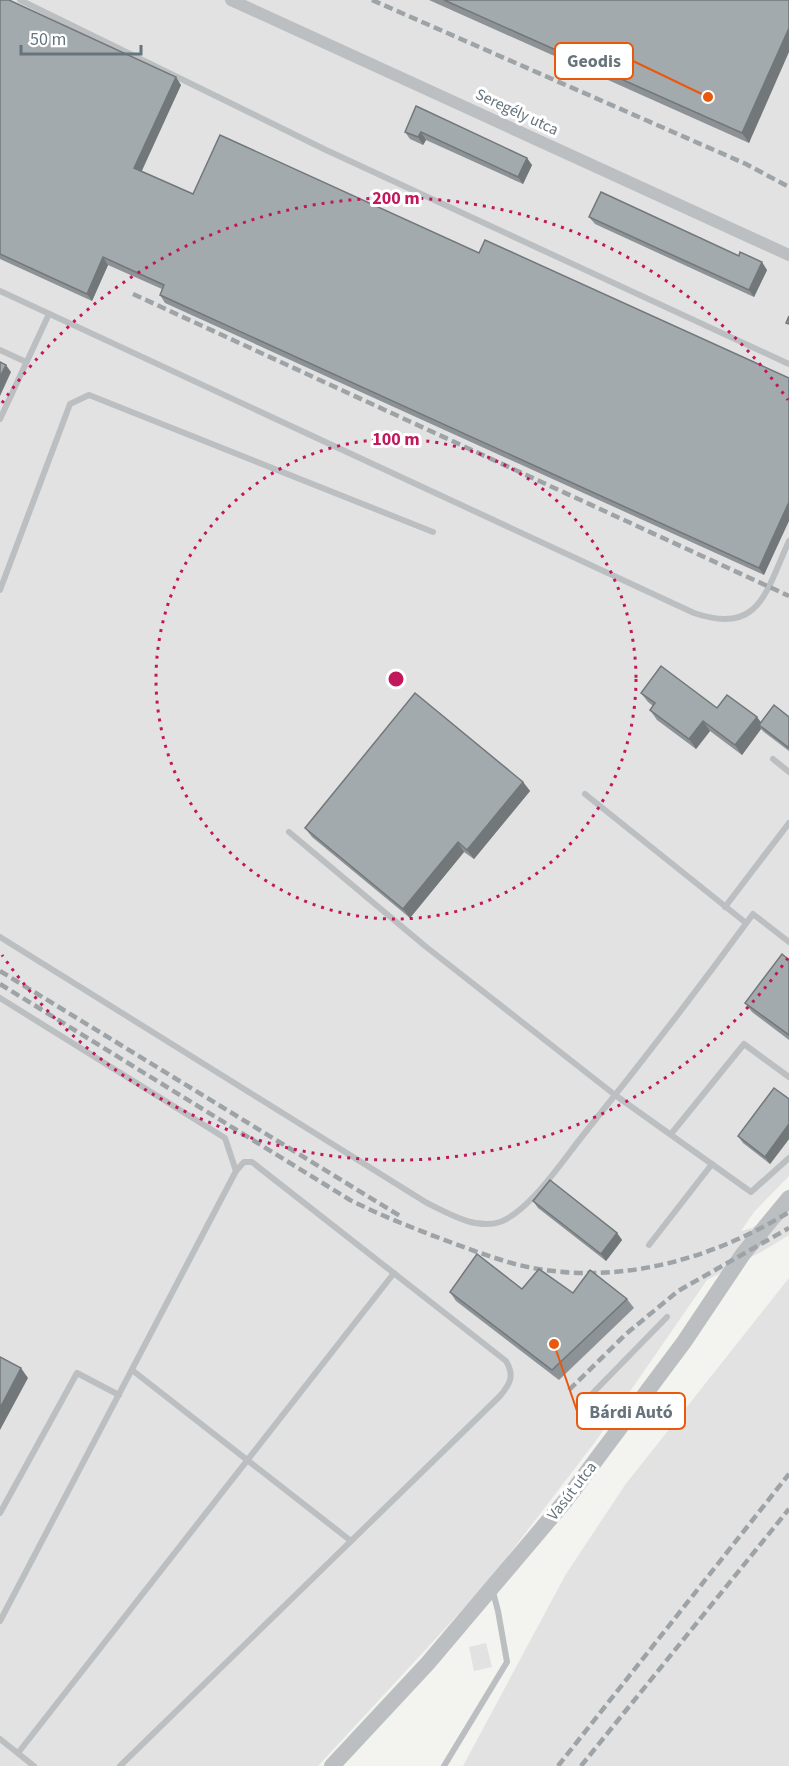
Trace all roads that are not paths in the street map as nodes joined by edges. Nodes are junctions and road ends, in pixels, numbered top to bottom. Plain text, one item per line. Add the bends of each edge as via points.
1 (20, 0) edge
2 (231, 0) edge
3 (789, 255) edge
4 (0, 291) edge
5 (49, 314) junction
6 (0, 350) edge
7 (26, 362) junction
8 (789, 364) edge
9 (0, 419) edge
10 (433, 532) dead end
11 (789, 541) edge
12 (0, 590) edge
13 (773, 759) dead end
14 (789, 772) edge
15 (585, 794) dead end
16 (789, 823) edge
17 (289, 832) dead end
18 (725, 907) junction
19 (746, 924) junction
20 (0, 937) edge
21 (789, 942) edge
22 (0, 998) edge
23 (789, 1077) edge
24 (615, 1095) junction
25 (671, 1134) junction
26 (789, 1158) edge
27 (712, 1164) junction
28 (236, 1171) junction
29 (789, 1198) edge
30 (649, 1245) dead end
31 (393, 1273) junction
32 (667, 1317) dead end
33 (132, 1370) junction
34 (119, 1395) junction
35 (606, 1419) dead end
36 (248, 1460) junction
37 (0, 1513) edge
38 (351, 1541) junction
39 (492, 1588) junction
40 (0, 1621) edge
41 (0, 1739) edge
42 (18, 1753) junction
43 (34, 1766) edge
44 (120, 1766) edge
45 (332, 1766) edge
46 (444, 1766) edge

1 - 8 lane via 326,150
2 - 3 street, Seregély utca
4 - 5 lane
5 - 7 lane
5 - 11 lane via 712,619 727,621 752,611
6 - 7 lane
7 - 9 lane
10 - 12 lane via 89,395 70,404
13 - 14 lane
15 - 18 lane
16 - 18 lane
17 - 24 lane via 425,946
18 - 19 lane
19 - 21 lane via 753,914
19 - 24 lane
20 - 24 lane via 427,1203 477,1224 497,1223 514,1215 534,1196
22 - 28 lane via 225,1138
23 - 25 lane via 744,1044
24 - 25 lane
25 - 27 lane
26 - 27 lane via 751,1192
27 - 30 lane
28 - 31 lane via 244,1162 252,1162
28 - 33 lane
29 - 39 street, Vasút utca via 742,1254 684,1342 595,1462
31 - 36 lane
31 - 38 lane via 506,1361 511,1382
32 - 35 lane via 586,1400
33 - 34 lane
33 - 36 lane
34 - 37 lane via 77,1373
34 - 40 lane
36 - 38 lane
36 - 42 lane
38 - 44 lane
39 - 45 street, Vasút utca
39 - 46 lane via 507,1662
41 - 42 lane
42 - 43 lane

